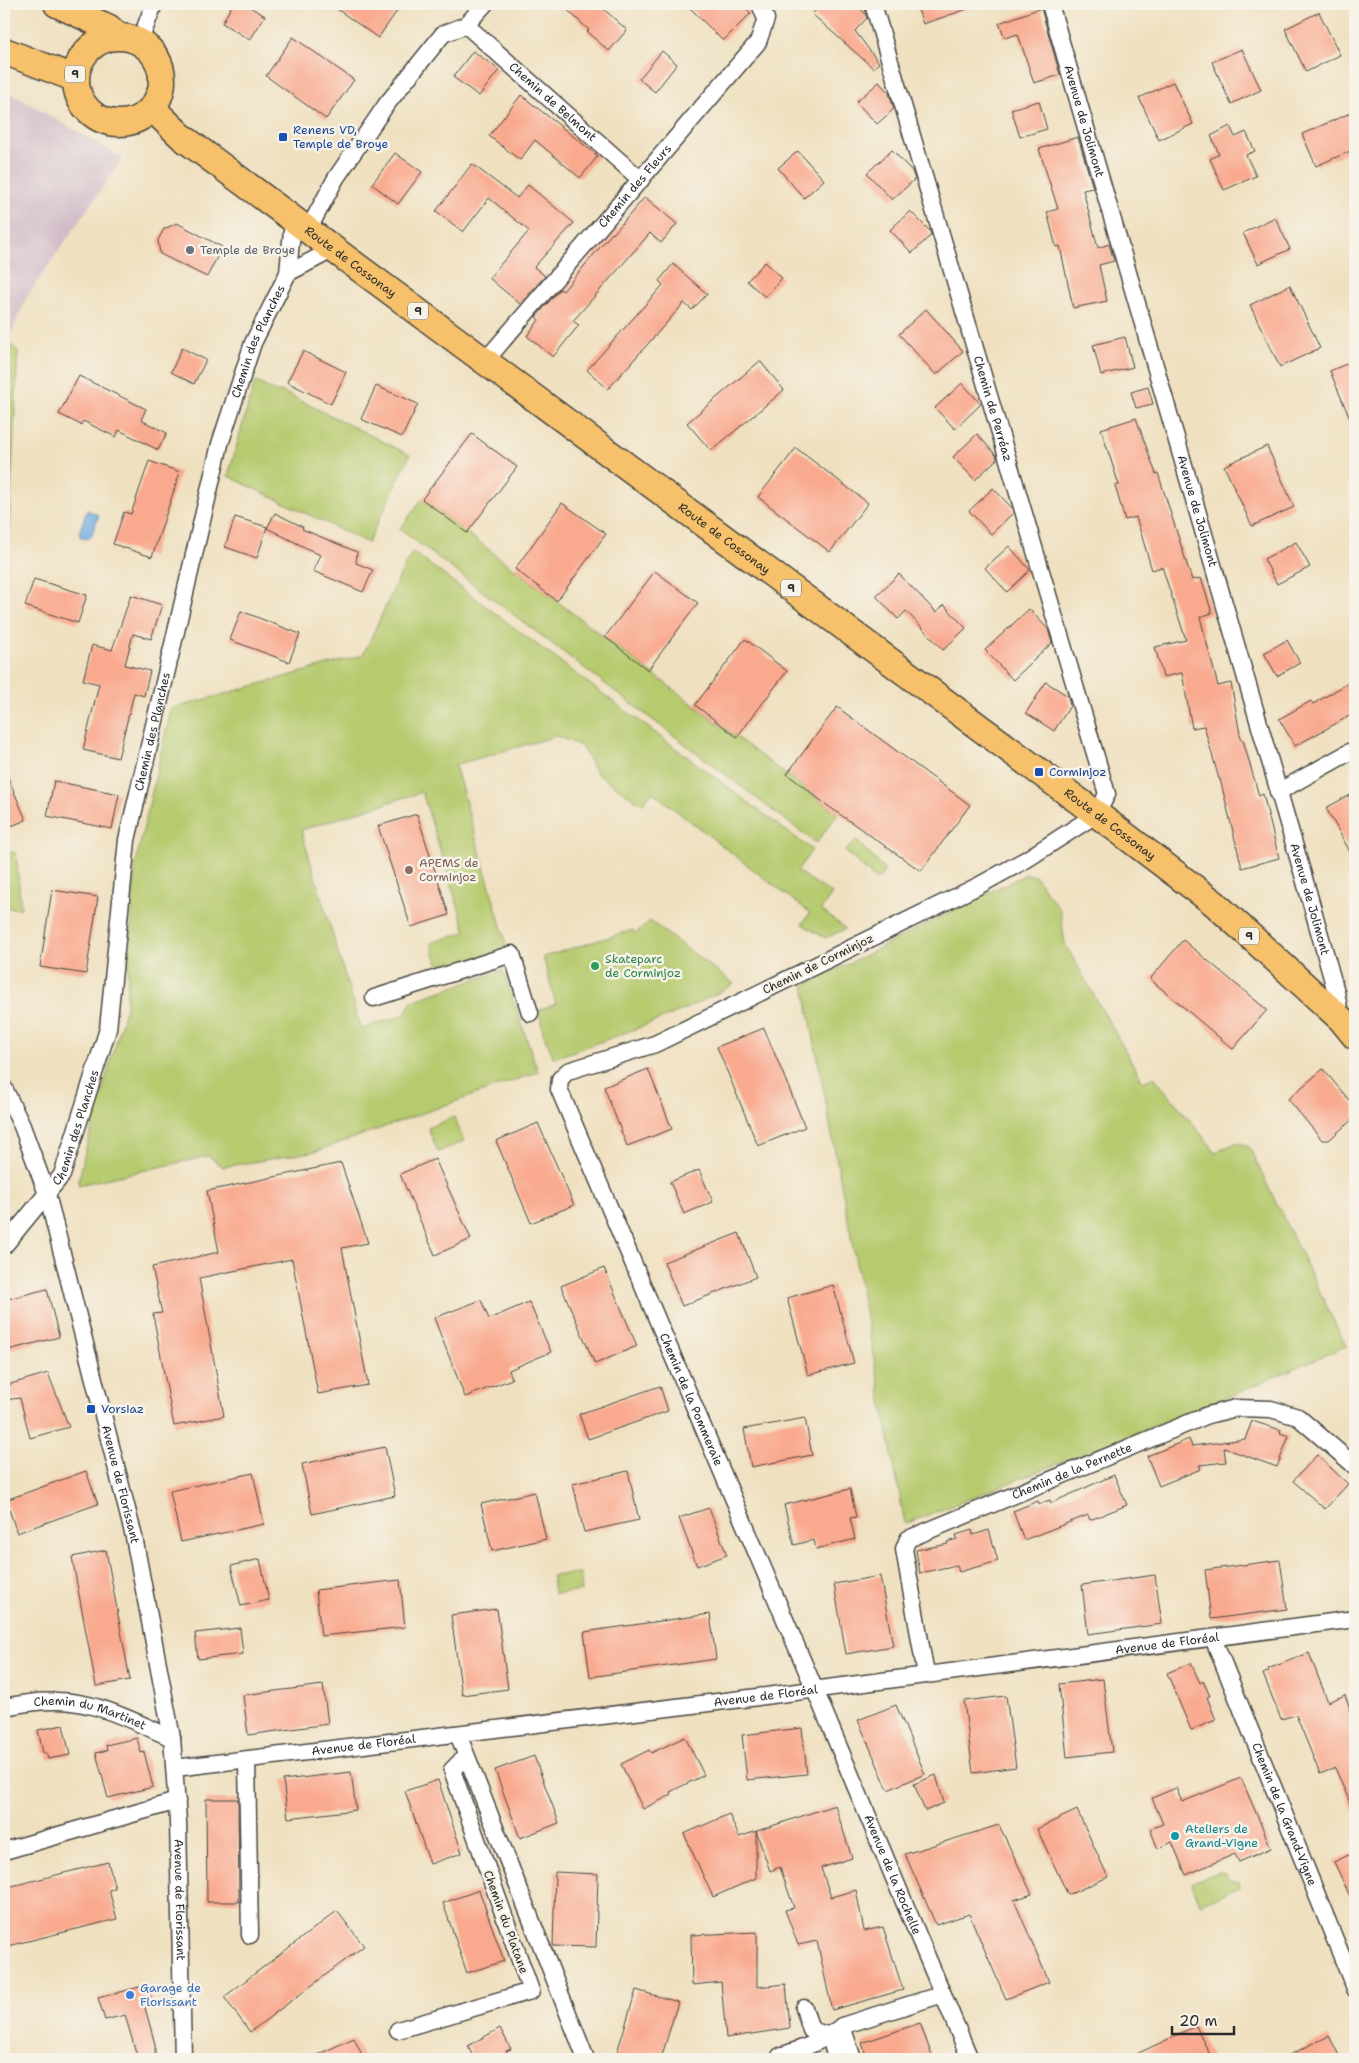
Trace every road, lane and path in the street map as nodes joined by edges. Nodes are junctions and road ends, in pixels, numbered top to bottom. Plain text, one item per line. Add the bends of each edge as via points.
1 (56, 4) edge
2 (154, 4) edge
3 (485, 4) edge
4 (760, 4) edge
5 (873, 4) edge
6 (1050, 4) edge
7 (466, 24) junction
8 (129, 38) junction
9 (4, 51) edge
10 (74, 78) junction
11 (153, 109) junction
12 (641, 180) junction
13 (301, 225) junction
14 (334, 249) junction
15 (288, 272) junction
16 (486, 360) junction
17 (1355, 749) edge
18 (1278, 792) junction
19 (1097, 814) junction
20 (374, 998) dead end
21 (530, 1013) dead end
22 (1348, 1028) edge
23 (4, 1088) edge
24 (566, 1110) joint
25 (47, 1194) junction
26 (4, 1246) edge
27 (1355, 1466) edge
28 (1355, 1619) edge
29 (1213, 1638) junction
30 (926, 1675) junction
31 (815, 1690) junction
32 (4, 1707) edge
33 (458, 1734) junction
34 (172, 1738) junction
35 (465, 1757) junction
36 (247, 1760) junction
37 (175, 1768) junction
38 (177, 1801) junction
39 (4, 1851) edge
40 (250, 1934) dead end
41 (1355, 1989) edge
42 (943, 1994) junction
43 (804, 2008) dead end
44 (398, 2030) dead end
45 (836, 2031) junction
46 (780, 2056) dead end
47 (183, 2059) edge
48 (586, 2059) edge
49 (836, 2059) edge
50 (853, 2059) edge
51 (970, 2059) edge

1 - 8 main road
2 - 8 street
3 - 7 street
4 - 12 street, Chemin des Fleurs via 766,18 758,42
5 - 19 street, Chemin de Perréaz via 1107,794
6 - 18 street, Avenue de Jolimont
7 - 12 street, Chemin de Belmont
7 - 13 street via 443,34 386,105
8 - 10 main road, 9 via 99,40 83,53
8 - 11 main road via 159,61 163,86
9 - 10 main road, 9
10 - 11 main road, 9 via 85,109 106,123 132,123
11 - 13 main road, Route de Cossonay / 9 via 182,137
12 - 16 street, Chemin des Fleurs
13 - 14 main road, Route de Cossonay / 9
13 - 15 street, Chemin des Planches
14 - 15 street, Chemin des Planches
14 - 16 main road, Route de Cossonay / 9
15 - 25 street, Chemin des Planches via 253,342 220,444 127,840 108,1029 62,1175
16 - 19 main road, Route de Cossonay / 9
17 - 18 street
18 - 22 street, Avenue de Jolimont
19 - 22 main road, Route de Cossonay / 9 via 1214,903
19 - 24 street, Chemin de Corminjoz via 978,886 654,1044 568,1071 560,1079 559,1089
20 - 21 street via 512,954
23 - 25 street, Avenue de Florissant
24 - 31 street, Chemin de la Pommeraie
25 - 26 street, Chemin des Planches
25 - 34 street, Avenue de Florissant via 134,1537
27 - 30 street, Chemin de la Pernette via 1298,1417 1271,1409 1236,1408 1208,1415 908,1539 904,1549
28 - 29 street, Avenue de Floréal
29 - 30 street, Avenue de Floréal
29 - 41 street, Chemin de la Grand-Vigne
30 - 31 street, Avenue de Floréal
31 - 33 street, Avenue de Floréal
31 - 42 street, Avenue de la Rochelle
32 - 34 street, Chemin du Martinet via 55,1701 80,1703 108,1710
33 - 35 street, Chemin du Platane
33 - 36 street, Avenue de Floréal
34 - 37 street, Avenue de Florissant
35 - 44 street, Chemin du Platane via 452,1770 530,1991
35 - 48 street, Chemin du Platane
36 - 37 street, Avenue de Floréal
36 - 40 street
37 - 38 street, Avenue de Florissant
38 - 39 street
38 - 47 street, Avenue de Florissant
42 - 45 street
42 - 51 street, Avenue de la Rochelle
43 - 45 street via 811,2030
45 - 46 street
45 - 49 street
45 - 50 street

